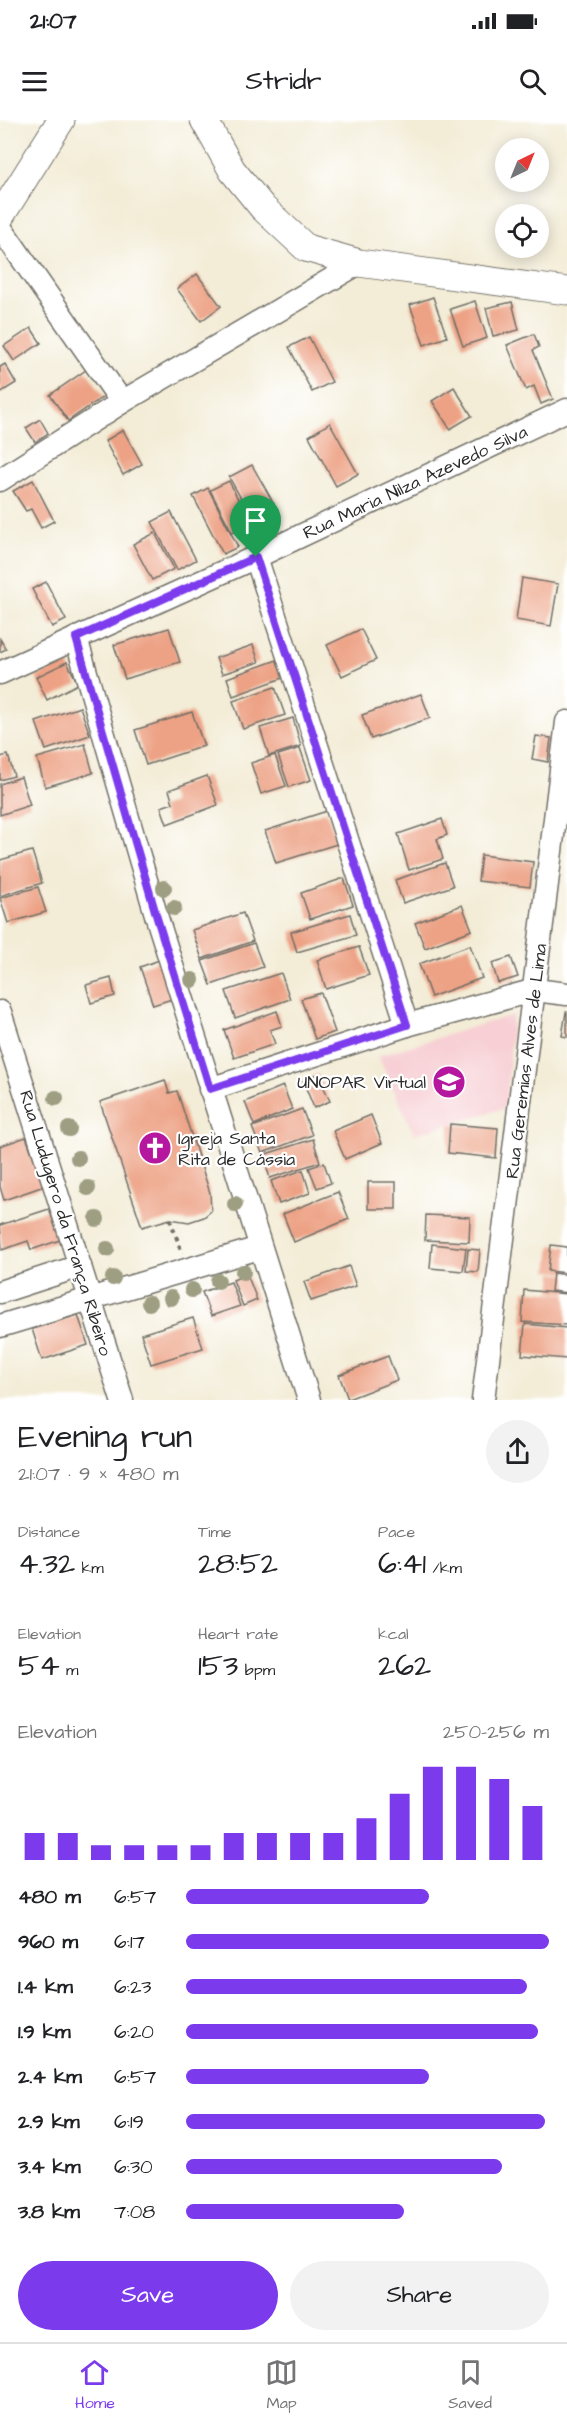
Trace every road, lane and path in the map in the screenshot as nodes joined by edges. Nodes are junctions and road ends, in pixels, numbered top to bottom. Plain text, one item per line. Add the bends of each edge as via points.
1 (61, 120) edge
2 (204, 120) edge
3 (0, 217) edge
4 (0, 227) edge
5 (359, 263) junction
6 (567, 291) edge
7 (122, 402) junction
8 (567, 410) edge
9 (0, 480) edge
10 (256, 557) junction
11 (76, 638) junction
12 (0, 673) edge
13 (567, 722) edge
14 (535, 990) junction
15 (567, 994) edge
16 (0, 1012) edge
17 (407, 1025) junction
18 (10, 1075) edge
19 (210, 1089) junction
20 (170, 1219) dead end
21 (259, 1248) junction
22 (80, 1266) junction
23 (187, 1270) junction
24 (0, 1292) edge
25 (90, 1299) junction
26 (0, 1326) edge
27 (122, 1400) edge
28 (309, 1400) edge
29 (483, 1400) edge

1 - 3 main road
2 - 5 main road via 232,170 263,208 306,248
4 - 7 street
5 - 6 main road
5 - 7 street
7 - 9 street
8 - 10 street, Rua Maria Nilza Azevedo Silva
10 - 11 street, Rua Maria Nilza Azevedo Silva
10 - 17 street
11 - 12 street, Rua Maria Nilza Azevedo Silva
11 - 19 street
13 - 14 street, Rua Geremias Alves de Lima
14 - 15 street
14 - 17 street
14 - 29 street, Rua Geremias Alves de Lima
16 - 18 street, Rua Ludugero da França Ribeiro
17 - 19 street
18 - 22 street, Rua Ludugero da França Ribeiro
19 - 21 street
20 - 23 path
21 - 23 street
21 - 28 street
22 - 24 street
22 - 25 street, Rua Ludugero da França Ribeiro
23 - 25 street
25 - 26 street
25 - 27 street, Rua Ludugero da França Ribeiro

